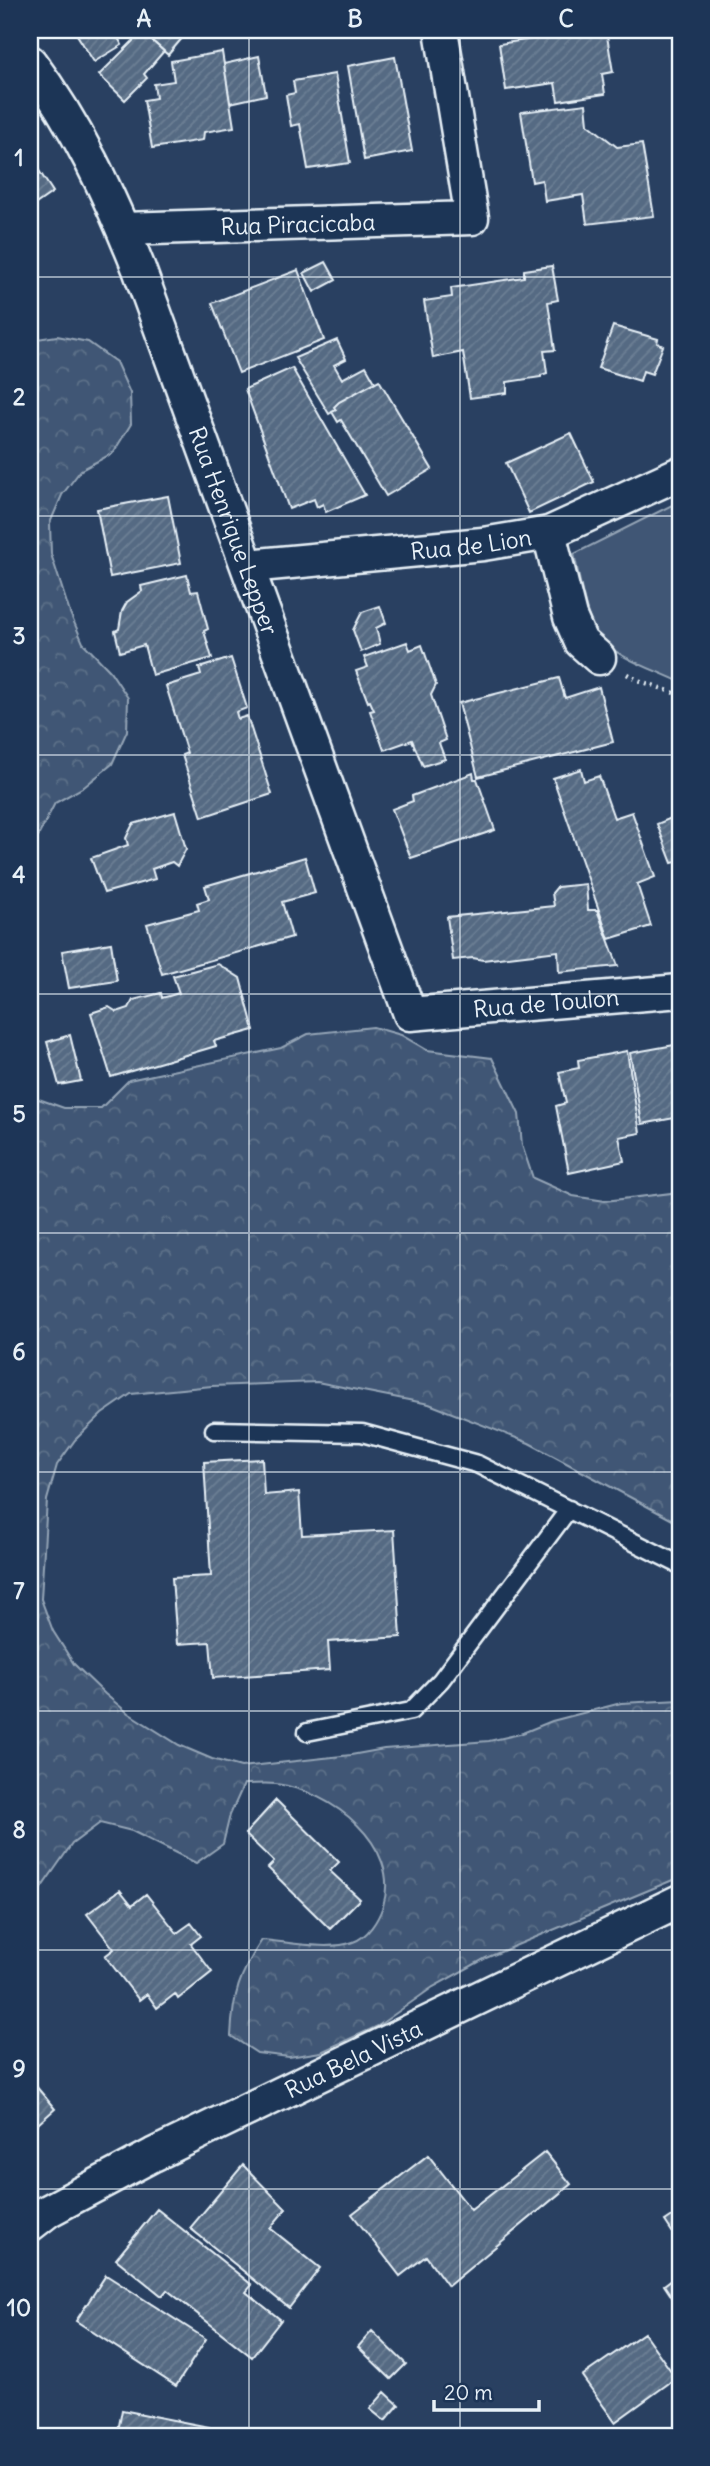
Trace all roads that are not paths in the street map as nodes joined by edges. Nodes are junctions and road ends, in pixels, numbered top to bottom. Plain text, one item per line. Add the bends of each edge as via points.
1 (441, 30) edge
2 (30, 62) edge
3 (123, 229) junction
4 (680, 473) edge
5 (549, 533) junction
6 (248, 566) junction
7 (599, 658) road end
8 (680, 991) edge
9 (410, 1014) joint
10 (214, 1430) dead end
11 (569, 1508) junction
12 (680, 1565) edge
13 (307, 1732) dead end
14 (680, 1901) edge
15 (30, 2225) edge

1 - 3 street, Rua Piracicaba via 472,218
2 - 3 street, Rua Henrique Lepper via 88,154
3 - 6 street, Rua Henrique Lepper
4 - 5 street, Rua de Lion
5 - 6 street, Rua de Lion via 483,544
5 - 7 street via 570,617 581,642
6 - 9 street, Rua Henrique Lepper
8 - 9 street, Rua de Toulon
10 - 11 lane via 362,1433 477,1464
11 - 12 lane
11 - 13 lane via 441,1681 411,1711
14 - 15 street, Rua Bela Vista via 153,2155

